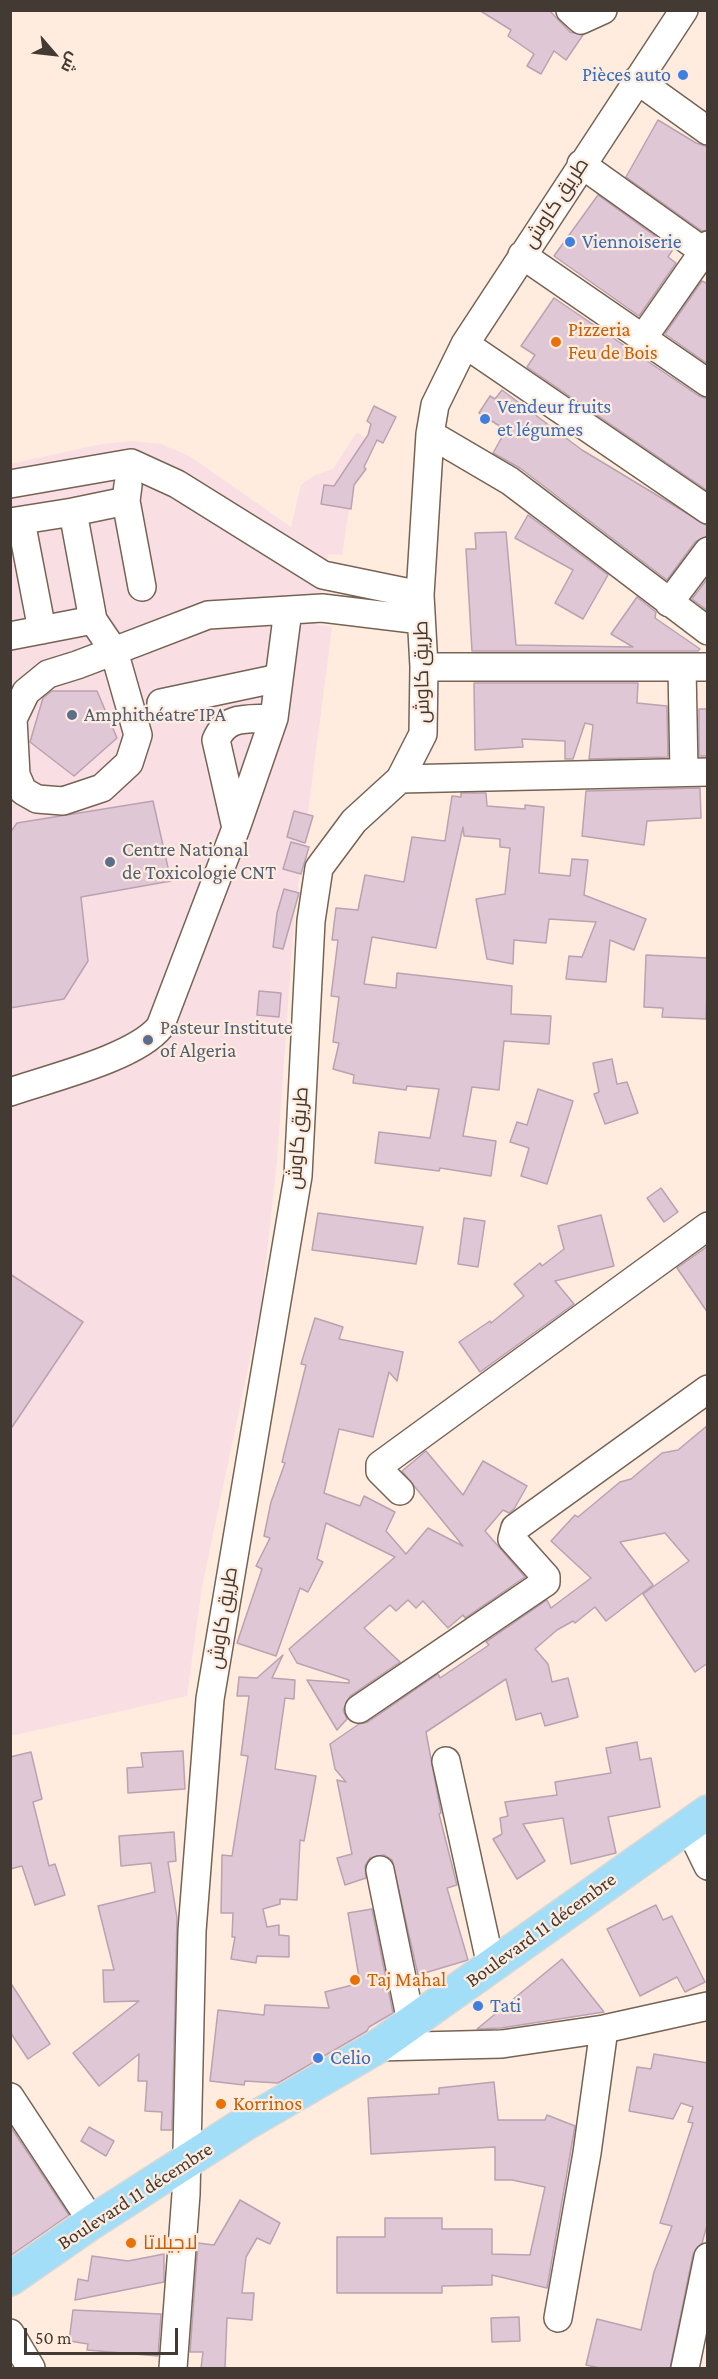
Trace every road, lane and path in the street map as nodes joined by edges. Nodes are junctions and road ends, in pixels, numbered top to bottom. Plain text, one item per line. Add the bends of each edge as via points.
1 (570, 10) edge
2 (603, 10) edge
3 (684, 10) edge
4 (637, 80) junction
5 (708, 130) edge
6 (581, 164) junction
7 (705, 248) edge
8 (522, 255) junction
9 (643, 338) junction
10 (465, 344) junction
11 (708, 383) edge
12 (430, 434) junction
13 (131, 463) junction
14 (10, 484) edge
15 (126, 501) junction
16 (708, 510) edge
17 (73, 512) junction
18 (16, 522) edge
19 (708, 551) edge
20 (142, 587) dead end
21 (669, 603) junction
22 (421, 608) junction
23 (288, 610) junction
24 (93, 620) junction
25 (42, 630) junction
26 (708, 631) edge
27 (10, 636) edge
28 (114, 651) junction
29 (424, 667) junction
30 (695, 667) edge
31 (279, 678) junction
32 (161, 703) dead end
33 (274, 718) junction
34 (696, 772) edge
35 (399, 779) junction
36 (236, 828) junction
37 (10, 1092) edge
38 (708, 1226) edge
39 (708, 1389) edge
40 (400, 1491) dead end
41 (359, 1708) dead end
42 (446, 1761) dead end
43 (698, 1818) edge
44 (708, 1866) edge
45 (380, 1870) dead end
46 (491, 1966) junction
47 (708, 2006) edge
48 (411, 2022) junction
49 (604, 2029) junction
50 (377, 2047) junction
51 (10, 2097) edge
52 (187, 2161) junction
53 (92, 2222) junction
54 (708, 2257) edge
55 (10, 2279) edge
56 (558, 2318) dead end
57 (10, 2333) edge
58 (31, 2368) edge
59 (173, 2368) edge
60 (685, 2368) edge

1 - 2 street via 581,20
3 - 4 street, طريق كاوش
4 - 5 street
4 - 6 street, طريق كاوش
6 - 7 street
6 - 8 street, طريق كاوش
7 - 9 street
8 - 9 street
8 - 10 street, طريق كاوش
9 - 11 street
10 - 12 street, طريق كاوش via 435,405
10 - 16 street
12 - 21 street via 510,482
12 - 22 street, طريق كاوش
13 - 14 street
13 - 15 street
13 - 22 street via 177,484 323,575
15 - 17 street
15 - 20 street
17 - 18 street
17 - 24 street
18 - 25 street
19 - 21 street
21 - 26 street
22 - 23 street
22 - 29 street, طريق كاوش
23 - 28 street via 208,615
23 - 31 street
24 - 25 street
24 - 28 street
25 - 27 street
28 - 28 street via 48,674 26,692 13,719 16,775 23,791 37,799 63,801 102,788 129,764 138,735
29 - 30 street
29 - 35 street, طريق كاوش via 423,734
30 - 34 street
31 - 32 street
31 - 33 street
33 - 36 street
33 - 36 street via 229,722 216,740
34 - 35 street
35 - 52 street, طريق كاوش via 354,821 319,868 317,879 311,921 298,1176 210,1699 192,1931
36 - 37 street via 165,1017 153,1036 116,1056
38 - 40 street via 380,1464 380,1471
39 - 41 street via 515,1528 512,1539 546,1577 546,1582
42 - 46 street
43 - 44 street
43 - 46 main road, Boulevard 11 décembre
45 - 48 street
46 - 48 main road, Boulevard 11 décembre
47 - 49 street
48 - 50 main road, Boulevard 11 décembre
49 - 50 street via 502,2044
49 - 56 street
50 - 52 main road, Boulevard 11 décembre
51 - 53 street
52 - 53 main road, Boulevard 11 décembre
52 - 59 street, طريق كاوش
53 - 55 main road, Boulevard 11 décembre
54 - 60 street
57 - 58 street

